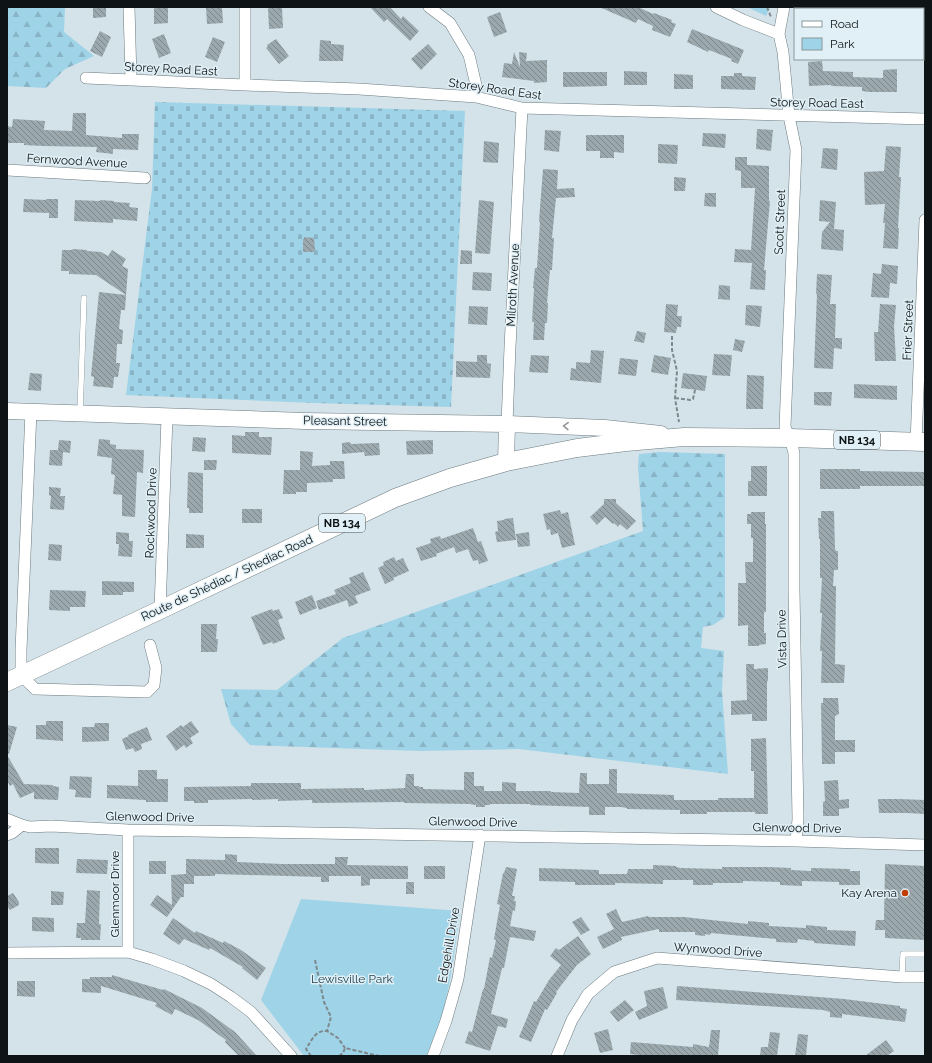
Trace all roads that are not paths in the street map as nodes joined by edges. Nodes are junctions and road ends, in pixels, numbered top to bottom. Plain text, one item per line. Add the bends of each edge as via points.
1 (129, 7) edge
2 (245, 7) edge
3 (429, 7) edge
4 (716, 7) edge
5 (784, 7) edge
6 (780, 34) junction
7 (86, 78) dead end
8 (130, 79) junction
9 (245, 85) junction
10 (476, 97) junction
11 (522, 108) junction
12 (789, 116) junction
13 (925, 119) edge
14 (7, 170) edge
15 (144, 178) dead end
16 (925, 220) edge
17 (84, 298) dead end
18 (7, 411) edge
19 (31, 411) junction
20 (80, 413) junction
21 (167, 417) junction
22 (507, 424) junction
23 (681, 429) junction
24 (790, 438) junction
25 (921, 442) edge
26 (506, 462) junction
27 (160, 610) junction
28 (150, 645) dead end
29 (14, 678) edge
30 (7, 820) edge
31 (22, 825) junction
32 (128, 830) junction
33 (7, 835) edge
34 (480, 835) junction
35 (796, 841) junction
36 (925, 845) edge
37 (128, 952) junction
38 (7, 953) edge
39 (925, 954) edge
40 (902, 977) junction
41 (925, 977) edge
42 (291, 1056) edge
43 (433, 1056) edge
44 (557, 1056) edge

1 - 8 street
2 - 9 street
3 - 10 street via 450,24 469,55
4 - 6 street
5 - 6 street, Scott Street
6 - 12 street, Scott Street
7 - 8 street, Storey Road East
8 - 9 street, Storey Road East
9 - 10 street, Storey Road East
10 - 11 street, Storey Road East
11 - 12 street, Storey Road East
11 - 22 street, Milroth Avenue
12 - 13 street, Storey Road East
12 - 24 street, Scott Street via 796,150 785,427
14 - 15 street, Fernwood Avenue
16 - 25 street, Frier Street
17 - 20 lane
18 - 19 street, Pleasant Street
19 - 20 street, Pleasant Street
19 - 29 street via 22,634
20 - 21 street, Pleasant Street
21 - 22 street, Pleasant Street
21 - 27 street, Rockwood Drive
23 -> 22 street, Pleasant Street
22 - 26 street, Milroth Avenue
23 - 24 main road, Route de Shédiac / Shediac Road / NB 134
23 - 26 main road, Route de Shédiac / Shediac Road / NB 134 via 626,442 577,448
24 - 25 main road, Route de Shédiac / Shediac Road / NB 134
24 - 35 street, Vista Drive via 794,453 798,819
26 - 27 main road, Route de Shédiac / Shediac Road / NB 134 via 450,478 395,498
27 - 29 main road, Route de Shédiac / Shediac Road / NB 134
28 - 29 street via 156,668 154,685 147,692 35,689
30 - 31 street, Glenwood Drive
31 - 32 street, Glenwood Drive
31 - 33 street
32 - 34 street, Glenwood Drive
32 - 37 street, Glenmoor Drive
34 - 35 street, Glenwood Drive
34 - 43 street, Edgehill Drive via 458,979
35 - 36 street, Glenwood Drive
37 - 38 street
37 - 42 street, Glenmoor Drive via 152,958 211,984 251,1012
39 - 40 lane via 903,954
40 - 41 street, Wynwood Drive
40 - 44 street, Wynwood Drive via 657,958 614,972 588,994 572,1020

